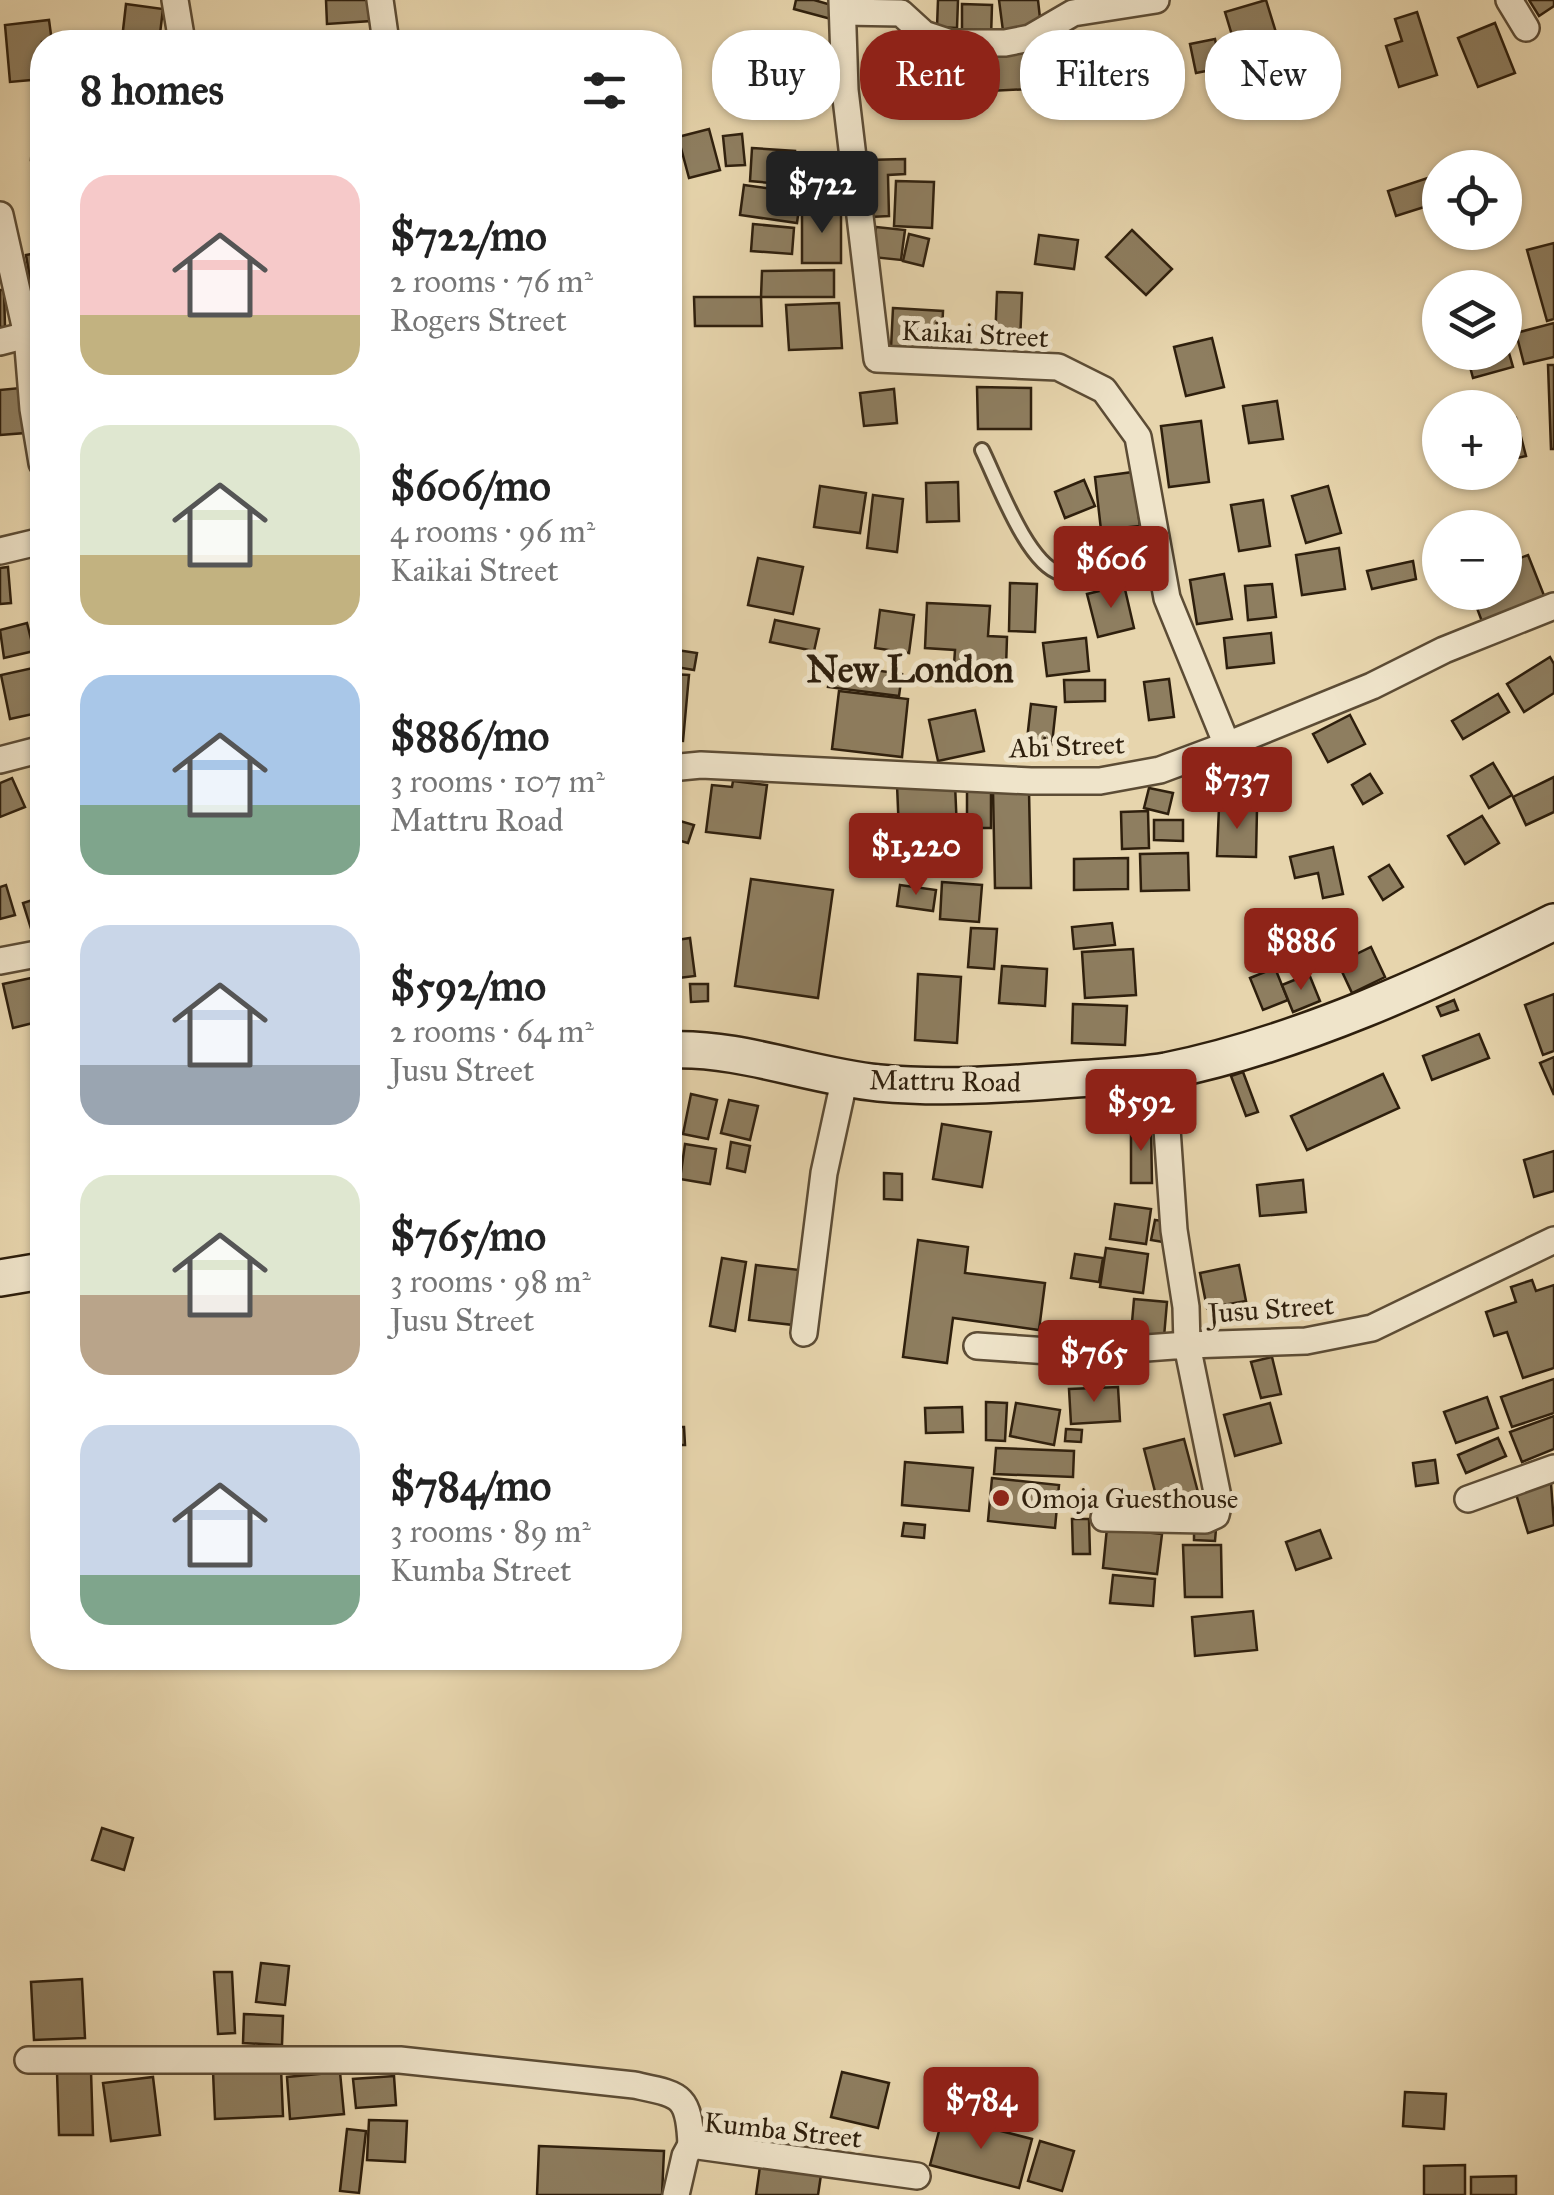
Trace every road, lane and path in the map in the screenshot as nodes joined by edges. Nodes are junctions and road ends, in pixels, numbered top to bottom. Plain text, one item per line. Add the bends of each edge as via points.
1 (174, 0) edge
2 (380, 0) edge
3 (1156, 0) edge
4 (1509, 0) edge
5 (842, 6) edge
6 (1071, 7) edge
7 (1526, 28) dead end
8 (180, 30) edge
9 (384, 30) edge
10 (0, 215) edge
11 (27, 335) junction
12 (0, 342) edge
13 (30, 372) edge
14 (982, 450) dead end
15 (30, 544) edge
16 (0, 551) edge
17 (1160, 560) junction
18 (1554, 606) edge
19 (1227, 744) junction
20 (30, 752) edge
21 (0, 760) edge
22 (682, 768) edge
23 (1554, 922) edge
24 (30, 956) edge
25 (0, 962) edge
26 (682, 1051) edge
27 (1163, 1071) junction
28 (845, 1078) junction
29 (1554, 1240) edge
30 (30, 1273) edge
31 (0, 1278) edge
32 (804, 1333) dead end
33 (1187, 1345) junction
34 (977, 1346) dead end
35 (1554, 1468) edge
36 (1468, 1499) dead end
37 (1104, 1518) dead end
38 (28, 2060) dead end
39 (691, 2145) junction
40 (917, 2176) dead end
41 (676, 2195) edge

1 - 8 street
2 - 9 street
3 - 6 street
4 - 7 street
5 - 6 street via 900,13 924,34 951,44 1030,38
5 - 17 street, Kaikai Street via 845,90 877,360 1058,367 1104,390 1138,437
10 - 11 street
11 - 12 street
11 - 13 street
14 - 17 lane via 1045,566 1086,574
15 - 16 street
17 - 19 street, Kaikai Street via 1167,598
18 - 19 street, Abi Street
19 - 22 street, Abi Street via 1160,770 1100,781
20 - 21 street
23 - 27 main road, Mattru Road via 1330,1020
24 - 25 street
26 - 28 main road, Mattru Road
27 - 28 main road, Mattru Road via 950,1084
27 - 33 street, Jusu Street
28 - 32 street via 824,1174
29 - 33 street, Jusu Street via 1372,1328 1306,1341
30 - 31 main road
33 - 34 street via 1078,1353
33 - 37 street via 1216,1515
35 - 36 street
38 - 39 street via 400,2060 634,2085 684,2100
39 - 40 street, Kumba Street
39 - 41 street, Kumba Street

